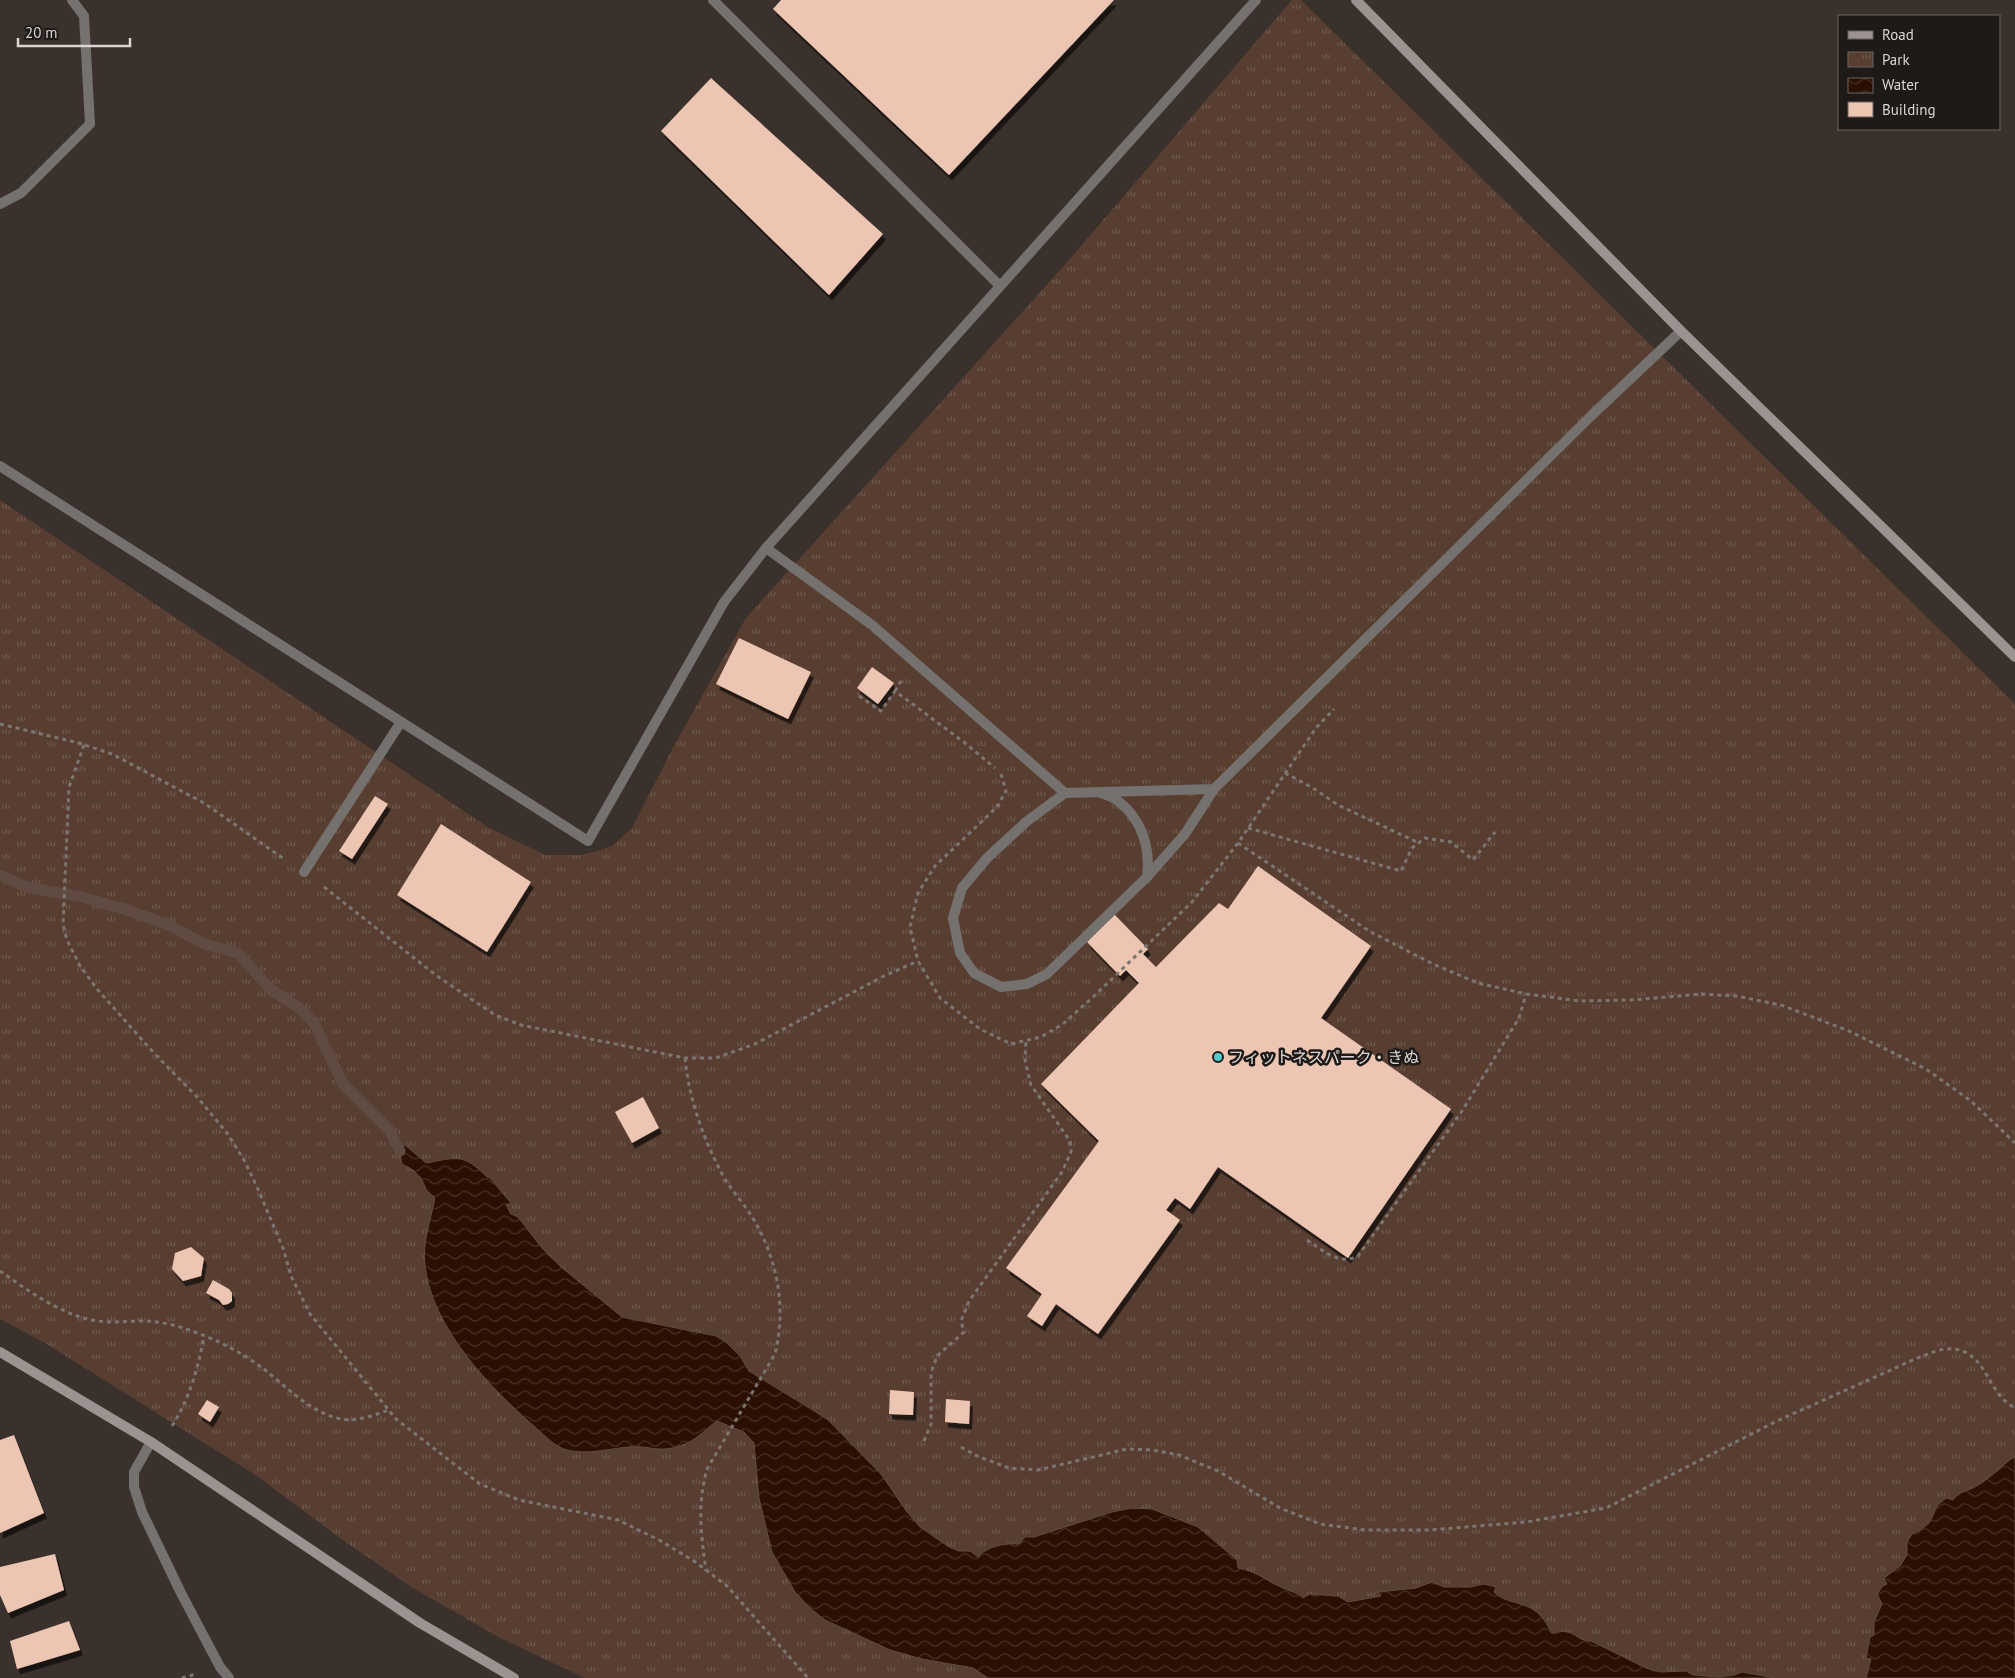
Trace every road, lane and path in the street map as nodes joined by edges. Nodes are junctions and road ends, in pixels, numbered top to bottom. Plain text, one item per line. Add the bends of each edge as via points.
1 (72, 0) edge
2 (713, 0) edge
3 (1256, 0) edge
4 (1356, 0) edge
5 (0, 204) edge
6 (1000, 286) junction
7 (1681, 331) junction
8 (0, 466) edge
9 (766, 548) junction
10 (2015, 657) edge
11 (897, 686) dead end
12 (895, 691) junction
13 (859, 696) dead end
14 (1336, 707) dead end
15 (401, 722) junction
16 (0, 724) edge
17 (84, 745) junction
18 (1285, 773) junction
19 (1214, 789) junction
20 (1097, 791) junction
21 (1065, 793) junction
22 (1248, 828) junction
23 (1495, 832) dead end
24 (1238, 843) junction
25 (1419, 843) junction
26 (304, 872) junction
27 (1147, 877) junction
28 (918, 961) junction
29 (1526, 994) junction
30 (1026, 1041) junction
31 (685, 1058) junction
32 (2015, 1143) edge
33 (1307, 1240) dead end
34 (0, 1271) edge
35 (204, 1336) junction
36 (0, 1352) edge
37 (2015, 1408) edge
38 (389, 1410) junction
39 (171, 1428) dead end
40 (924, 1441) dead end
41 (151, 1442) junction
42 (961, 1447) dead end
43 (706, 1571) junction
44 (229, 1678) edge
45 (514, 1678) edge
46 (808, 1678) edge

1 - 5 street via 84,16 90,124 21,194
2 - 6 street
3 - 6 street
4 - 7 street
6 - 9 street
7 - 10 street
7 - 19 street
8 - 15 street
9 - 15 street via 724,602 588,841
9 - 21 street via 872,624
11 - 12 path
12 - 13 path via 881,711
12 - 28 path via 1003,775 1006,791 997,807 935,866 918,893 910,927
14 - 18 path via 1316,728
15 - 26 street
16 - 17 path
17 - 26 path via 112,754 204,803
17 - 38 path via 68,787 62,926 67,940 80,966 103,996 227,1133 257,1187 310,1314
18 - 22 path
18 - 25 path via 1338,805
19 - 20 street
19 - 27 street via 1185,834
20 - 21 street
20 - 27 street via 1118,800 1135,818 1146,842
21 - 27 street via 1006,840 962,888 953,918 960,953 974,973 1001,987 1027,984 1047,974
22 - 24 path
22 - 25 path via 1401,870 1412,848
23 - 25 path via 1473,860 1451,842 1425,838
24 - 29 path via 1369,931 1478,983
24 - 30 path via 1192,902 1094,997 1063,1024 1041,1037
26 - 31 path via 436,976 495,1014 521,1025
28 - 30 path via 940,998 980,1029 1011,1044
28 - 31 path via 755,1044 716,1058
29 - 32 path via 1580,1001 1702,994 1736,996 1781,1005 1849,1031 1926,1069 1971,1101
29 - 33 path via 1519,1018 1462,1110 1358,1256 1339,1260
30 - 40 path via 1025,1060 1031,1085 1070,1141 1071,1152 1062,1172 969,1301 961,1321 964,1332 937,1356 931,1374 931,1424
31 - 43 path via 694,1111 723,1176 758,1227 775,1268 781,1303 775,1354 706,1469 700,1516
34 - 35 path via 33,1294 78,1315 120,1323 166,1323
35 - 38 path via 235,1350 292,1394 323,1413 342,1420 360,1419
35 - 39 path via 197,1372 184,1407
36 - 41 street
37 - 42 path via 1998,1394 1976,1359 1967,1352 1944,1349 1776,1421 1606,1508 1526,1522 1430,1530 1365,1530 1320,1524 1280,1508 1218,1471 1179,1454 1126,1449 1038,1470 1009,1468
38 - 43 path via 396,1419 480,1484 519,1500 618,1520 659,1540
41 - 44 street via 134,1472 134,1487 142,1512 180,1593
41 - 45 street via 420,1623
43 - 46 path via 727,1586

